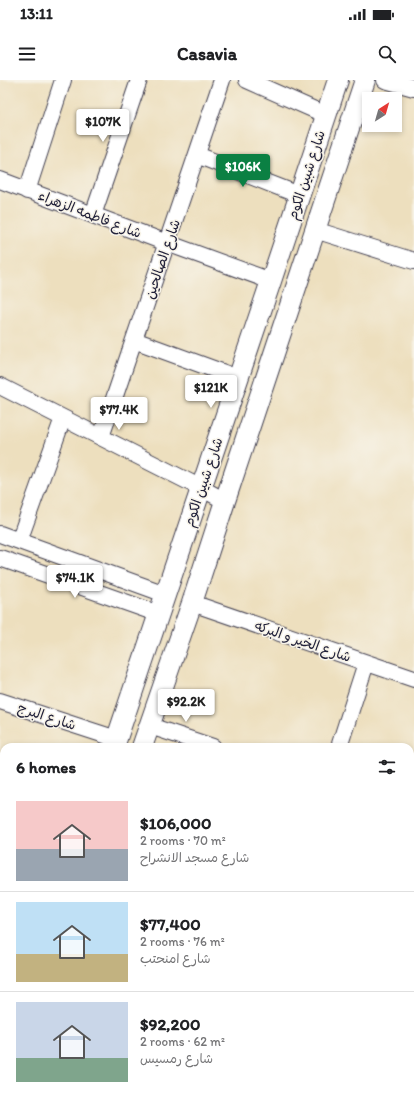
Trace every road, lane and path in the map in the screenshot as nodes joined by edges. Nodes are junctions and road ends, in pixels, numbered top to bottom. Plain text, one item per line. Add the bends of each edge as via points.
1 (63, 80) edge
2 (139, 80) edge
3 (222, 80) edge
4 (247, 80) edge
5 (338, 80) edge
6 (364, 80) edge
7 (385, 80) edge
8 (414, 88) edge
9 (326, 115) junction
10 (196, 155) junction
11 (0, 180) edge
12 (27, 190) junction
13 (299, 195) junction
14 (93, 215) junction
15 (315, 230) junction
16 (167, 244) junction
17 (414, 261) edge
18 (271, 281) junction
19 (134, 340) junction
20 (238, 378) junction
21 (0, 386) edge
22 (63, 418) junction
23 (101, 437) junction
24 (201, 488) junction
25 (225, 501) junction
26 (0, 534) edge
27 (19, 541) junction
28 (0, 558) edge
29 (165, 594) junction
30 (192, 603) junction
31 (159, 614) junction
32 (366, 663) junction
33 (414, 679) edge
34 (0, 701) edge
35 (150, 726) junction
36 (115, 743) edge
37 (144, 743) edge
38 (201, 743) edge
39 (340, 743) edge

1 - 12 street
2 - 14 street
3 - 10 street, شارع الصالحين
4 - 9 street
5 - 9 street, شارع شبين الكوم
6 - 15 street, شارع شبين الكوم
7 - 8 street
9 - 13 street, شارع شبين الكوم
10 - 13 street
10 - 16 street, شارع الصالحين
11 - 12 street, شارع فاطمه الزهراء
12 - 14 street, شارع فاطمه الزهراء
13 - 18 street, شارع شبين الكوم
14 - 16 street, شارع فاطمه الزهراء
15 - 17 street
15 - 25 street, شارع شبين الكوم
16 - 18 street, شارع فاطمه الزهراء
16 - 19 street, شارع الصالحين
18 - 20 street, شارع شبين الكوم
19 - 20 street
19 - 23 street, شارع الصالحين
20 - 24 street, شارع شبين الكوم
21 - 22 street
22 - 23 street
22 - 27 street
23 - 24 street
24 - 25 street
24 - 29 street, شارع شبين الكوم
25 - 30 street, شارع شبين الكوم
26 - 27 street
27 - 29 street
28 - 31 street
29 - 31 street, شارع شبين الكوم
30 - 32 street, شارع الخير و البركه
30 - 35 street, شارع شبين الكوم
31 - 36 street, شارع شبين الكوم
32 - 33 street, شارع الخير و البركه
32 - 39 street
34 - 36 street, شارع البرج
35 - 37 street, شارع شبين الكوم
35 - 38 street

